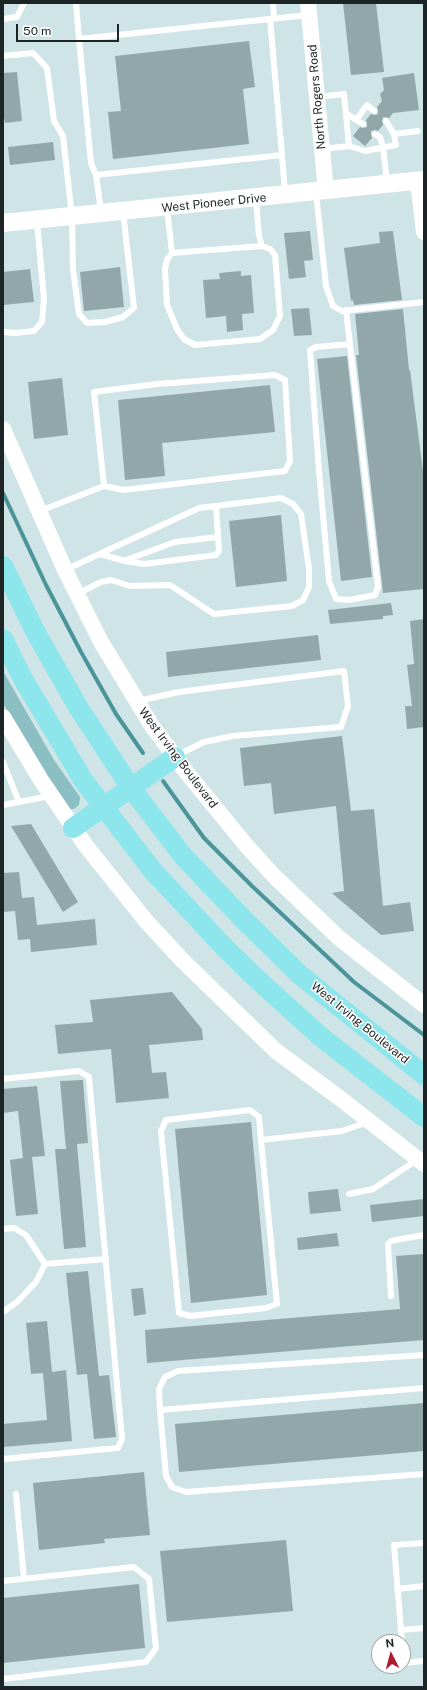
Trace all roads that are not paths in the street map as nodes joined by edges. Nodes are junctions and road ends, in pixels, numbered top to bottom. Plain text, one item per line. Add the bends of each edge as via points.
1 (24, 3) edge
2 (76, 3) edge
3 (273, 3) edge
4 (308, 9) edge
5 (3, 18) edge
6 (272, 18) junction
7 (79, 39) junction
8 (3, 56) edge
9 (317, 97) junction
10 (374, 111) dead end
11 (347, 114) junction
12 (356, 120) junction
13 (386, 121) dead end
14 (363, 124) dead end
15 (418, 131) dead end
16 (376, 134) dead end
17 (394, 134) junction
18 (350, 146) junction
19 (383, 147) junction
20 (322, 149) junction
21 (282, 155) junction
22 (96, 174) junction
23 (421, 181) edge
24 (387, 184) junction
25 (321, 191) junction
26 (285, 195) junction
27 (256, 198) junction
28 (167, 208) junction
29 (123, 212) junction
30 (101, 214) junction
31 (72, 217) junction
32 (36, 220) junction
33 (3, 223) edge
34 (424, 232) edge
35 (262, 246) junction
36 (172, 253) junction
37 (424, 302) edge
38 (346, 310) junction
39 (3, 332) edge
40 (350, 344) junction
41 (3, 429) edge
42 (104, 486) junction
43 (216, 506) junction
44 (39, 512) junction
45 (218, 537) junction
46 (100, 554) junction
47 (125, 561) junction
48 (3, 566) edge
49 (65, 570) junction
50 (78, 594) junction
51 (3, 639) edge
52 (136, 701) junction
53 (3, 717) edge
54 (175, 757) junction
55 (3, 762) edge
56 (130, 788) junction
57 (51, 795) junction
58 (19, 802) junction
59 (3, 805) edge
60 (104, 807) junction
61 (74, 828) junction
62 (424, 1005) edge
63 (424, 1075) edge
64 (3, 1079) edge
65 (424, 1117) edge
66 (370, 1121) junction
67 (261, 1140) junction
68 (421, 1161) edge
69 (349, 1194) dead end
70 (3, 1229) edge
71 (424, 1235) edge
72 (106, 1259) junction
73 (45, 1264) junction
74 (392, 1296) dead end
75 (3, 1312) edge
76 (424, 1355) edge
77 (424, 1388) edge
78 (160, 1410) junction
79 (3, 1459) edge
80 (424, 1474) edge
81 (16, 1494) dead end
82 (424, 1543) edge
83 (24, 1579) junction
84 (3, 1581) edge
85 (424, 1586) edge
86 (397, 1589) junction
87 (424, 1628) edge
88 (400, 1630) junction
89 (401, 1634) edge
90 (424, 1661) edge
91 (411, 1662) edge
92 (3, 1680) edge

1 - 5 lane via 18,17
2 - 7 lane
3 - 6 lane
4 - 6 lane
4 - 9 street, North Rogers Road
6 - 7 lane
6 - 21 lane
7 - 22 lane via 91,163
8 - 31 lane via 33,53 47,68 54,121 63,136
9 - 11 lane via 344,94
9 - 20 street, North Rogers Road
10 - 12 lane via 367,105
11 - 12 lane
11 - 18 lane
12 - 14 lane
13 - 17 lane
15 - 17 lane
16 - 19 lane via 380,137
17 - 19 lane via 396,145
18 - 19 lane via 365,151
18 - 20 lane
19 - 24 lane
20 - 25 street, North Rogers Road
21 - 22 lane
21 - 26 lane
22 - 30 lane
23 - 24 main road, West Pioneer Drive
23 - 34 street
24 - 25 main road, West Pioneer Drive
25 - 26 main road, West Pioneer Drive
25 - 38 lane via 326,286 333,306
26 - 27 main road, West Pioneer Drive
27 - 28 main road, West Pioneer Drive
27 - 35 lane
28 - 29 main road, West Pioneer Drive
28 - 36 lane
29 - 30 main road, West Pioneer Drive
29 - 31 lane via 134,308 123,317 105,322 87,323 79,314 73,269
30 - 31 main road, West Pioneer Drive
31 - 32 main road, West Pioneer Drive
32 - 33 main road, West Pioneer Drive
32 - 39 lane via 44,298 42,322 34,331
35 - 36 lane
35 - 36 lane via 270,249 275,255 280,316 273,330 260,339 195,345 184,339 167,304 165,269
37 - 38 lane
38 - 40 lane
40 - 40 lane via 378,587 375,595 349,600 336,599 329,581 310,350 316,347
41 - 44 street, West Irving Boulevard
42 - 42 lane via 124,490 285,471 290,461 284,380 275,375 157,384 94,392
42 - 44 lane
43 - 45 lane
43 - 46 lane via 199,508
43 - 50 lane via 281,498 293,504 301,514 309,569 309,587 303,600 292,606 214,614 170,585 130,586 111,580 101,582
44 - 49 street, West Irving Boulevard
45 - 47 lane via 175,542
45 - 47 lane via 219,551 212,557 144,564
46 - 47 lane
46 - 49 lane
48 - 56 main road, West Irving Boulevard via 55,668
49 - 50 street, West Irving Boulevard
50 - 52 street, West Irving Boulevard via 101,642
51 - 60 main road via 53,730
52 - 54 street, West Irving Boulevard
52 - 54 lane via 179,692 344,671 348,706 341,726 225,737 204,742
53 - 57 street
54 - 56 main road
54 - 62 street, West Irving Boulevard via 274,876 339,938
55 - 58 lane
56 - 60 main road
56 - 63 main road, West Irving Boulevard via 183,856 300,975
57 - 58 lane
57 - 61 street
58 - 59 lane
60 - 61 main road
60 - 65 main road via 153,871 248,972 321,1037
61 - 66 street via 146,922 183,961 276,1051
64 - 72 lane via 79,1071 89,1077
66 - 67 lane via 342,1131
66 - 68 street
67 - 67 lane via 259,1117 250,1110 166,1120 161,1131 179,1313 190,1316 266,1308 277,1304
68 - 69 lane via 373,1189
70 - 73 lane via 14,1228 26,1235
71 - 74 lane via 401,1238 388,1244
72 - 73 lane
72 - 79 lane via 122,1439 118,1448
73 - 75 lane via 36,1282 17,1302
76 - 78 lane via 178,1371 165,1377 159,1389
77 - 78 lane
78 - 80 lane via 166,1476 172,1487 186,1492
81 - 83 lane
82 - 86 lane via 394,1545
83 - 84 lane
83 - 92 lane via 134,1567 149,1579 156,1648 146,1662
85 - 86 lane
86 - 88 lane
87 - 88 lane
88 - 89 lane
90 - 91 lane

